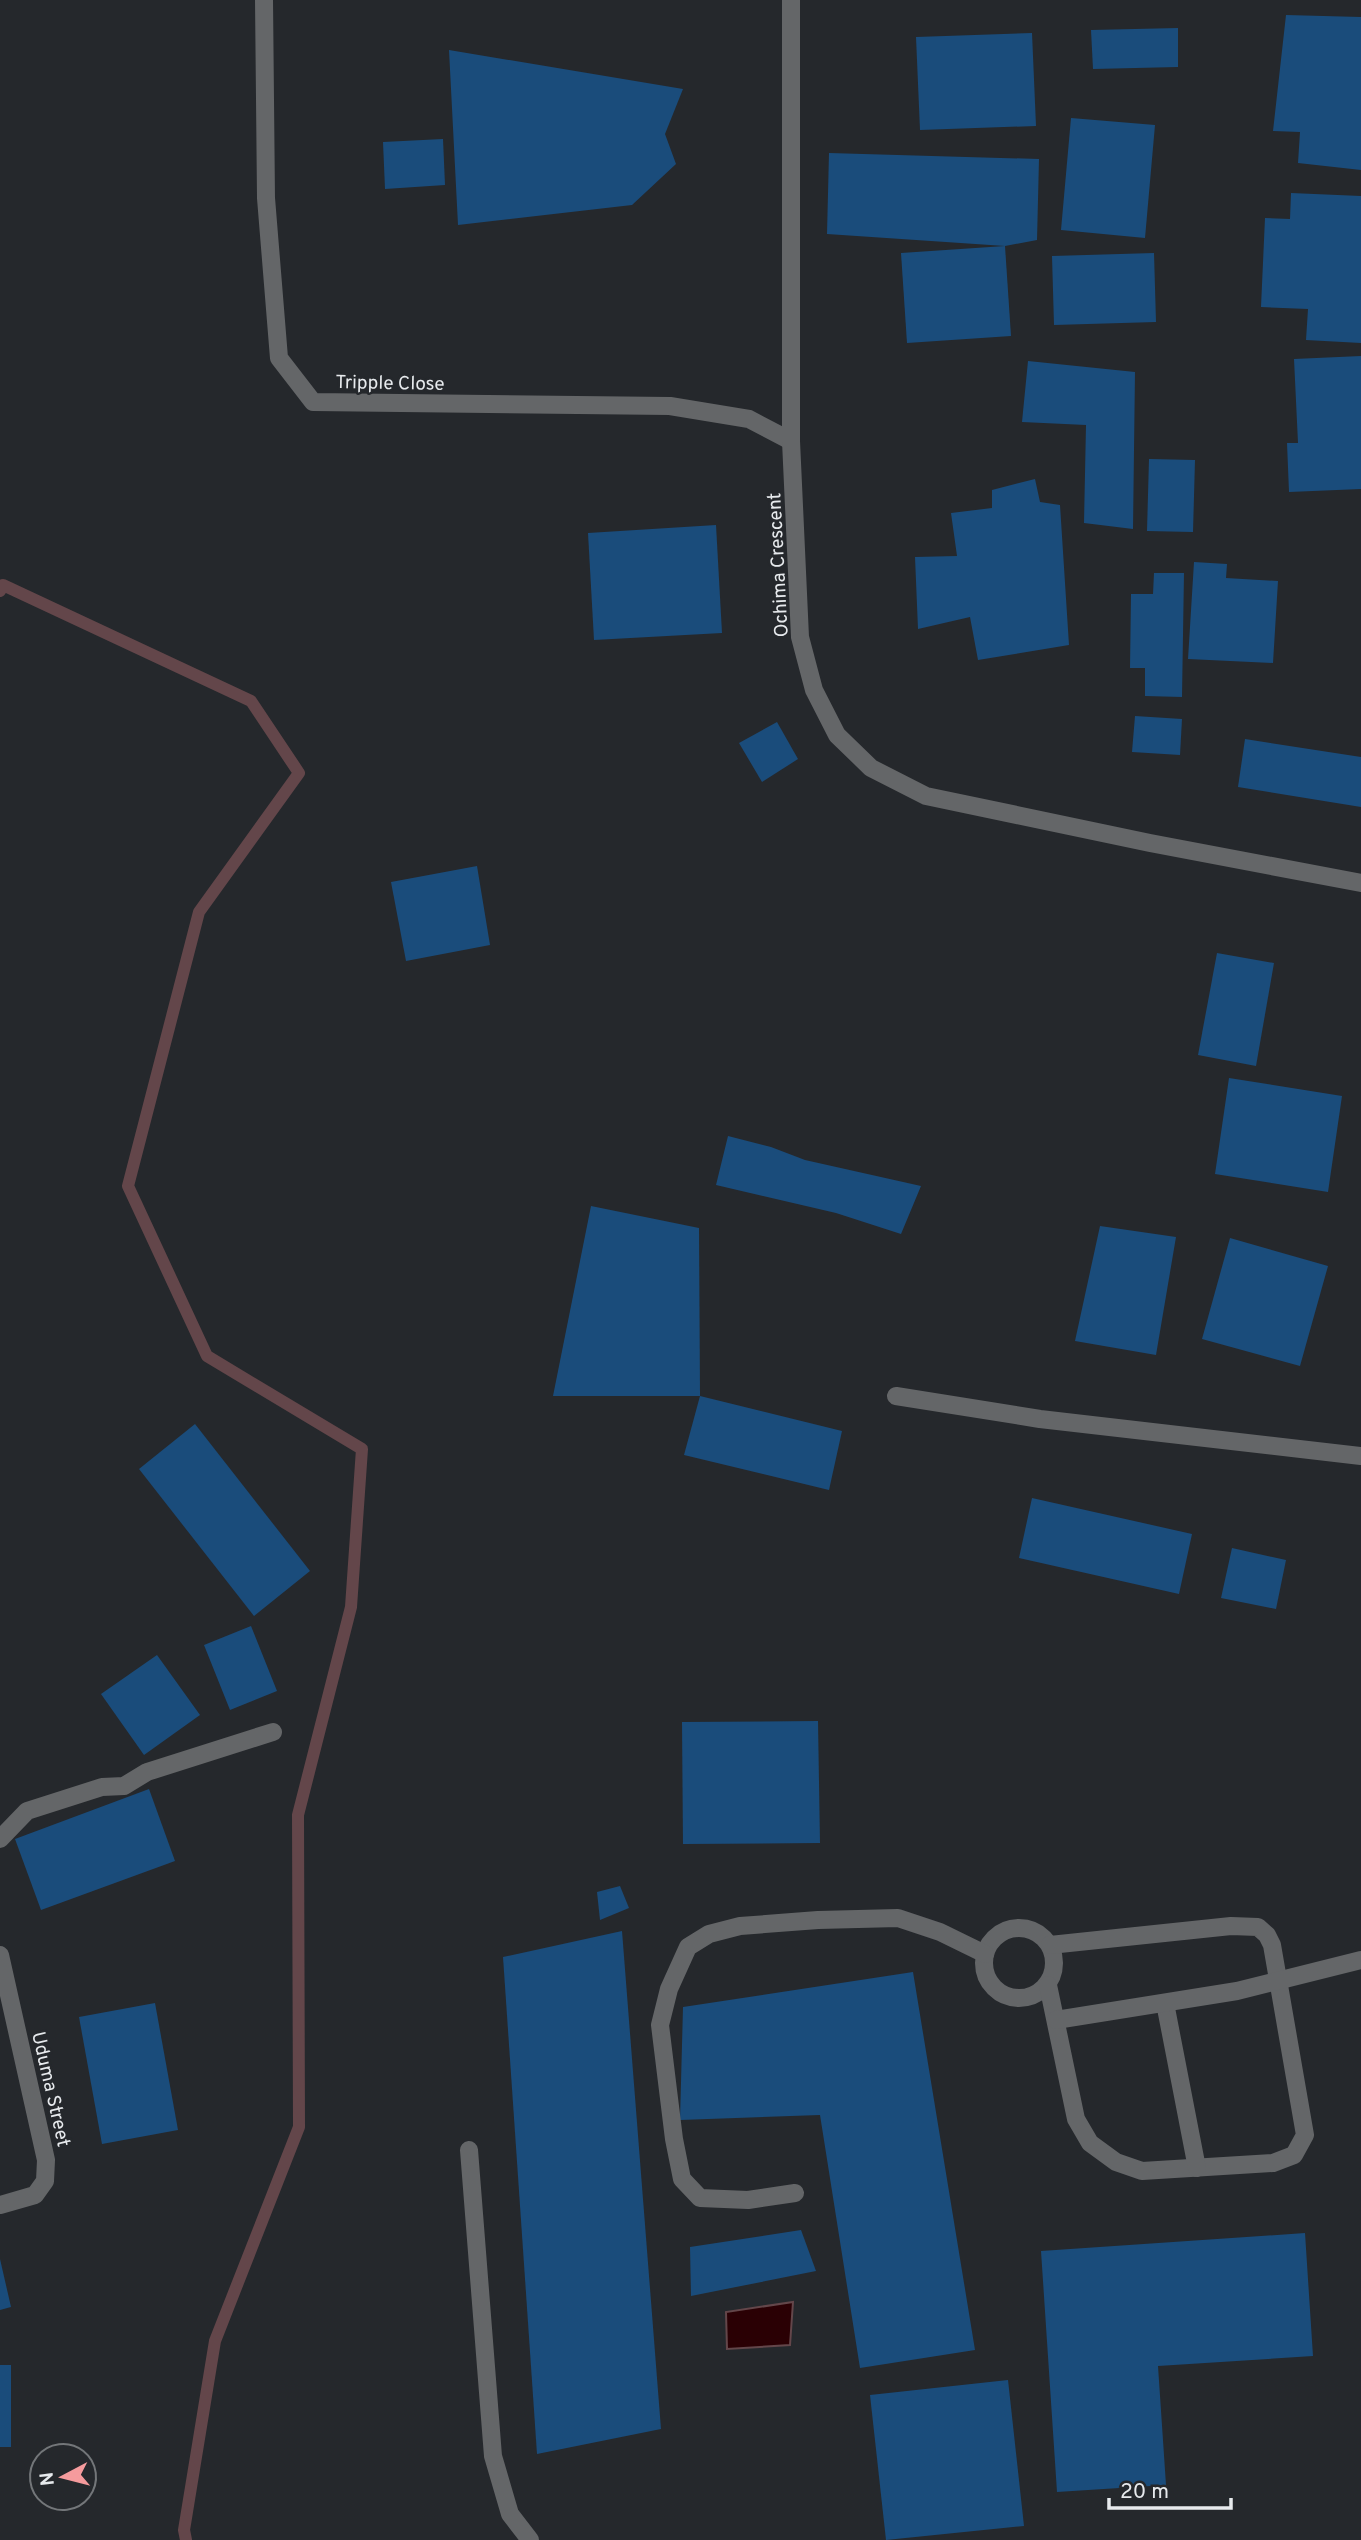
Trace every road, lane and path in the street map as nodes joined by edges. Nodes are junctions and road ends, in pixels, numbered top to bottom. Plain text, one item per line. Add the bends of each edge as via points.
1 (264, 0) edge
2 (791, 0) edge
3 (791, 441) junction
4 (1361, 883) edge
5 (896, 1396) dead end
6 (1361, 1456) edge
7 (273, 1732) dead end
8 (0, 1839) edge
9 (1050, 1945) junction
10 (985, 1954) junction
11 (0, 1955) edge
12 (1361, 1960) edge
13 (1278, 1979) junction
14 (1048, 1985) junction
15 (1165, 2003) junction
16 (1056, 2020) junction
17 (469, 2150) dead end
18 (1197, 2168) junction
19 (795, 2193) dead end
20 (0, 2205) edge
21 (530, 2540) edge

1 - 3 street, Tripple Close via 267,198 279,358 313,402 670,406 749,419
2 - 3 street, Ochima Crescent
3 - 4 street, Ochima Crescent via 800,637 814,690 837,735 871,768 926,796
5 - 6 street via 1040,1419
7 - 8 street via 147,1772 124,1786 102,1787 27,1811
9 - 10 street via 1028,1928 1015,1927 990,1941
9 - 13 street via 1258,1927 1272,1945
9 - 14 street via 1055,1958
10 - 14 street via 989,1981 1010,1998 1024,1999
10 - 19 street via 898,1918 740,1926 709,1934 688,1947 669,1989 660,2025 682,2179 700,2198 748,2200
11 - 20 street, Uduma Street via 46,2160 46,2180 35,2195
12 - 13 street
13 - 15 street
13 - 18 street via 1306,2135 1294,2155 1273,2163
14 - 16 street
15 - 16 street
15 - 18 street
16 - 18 street via 1076,2119 1090,2143 1116,2162 1142,2171
17 - 21 street via 493,2456 510,2514

